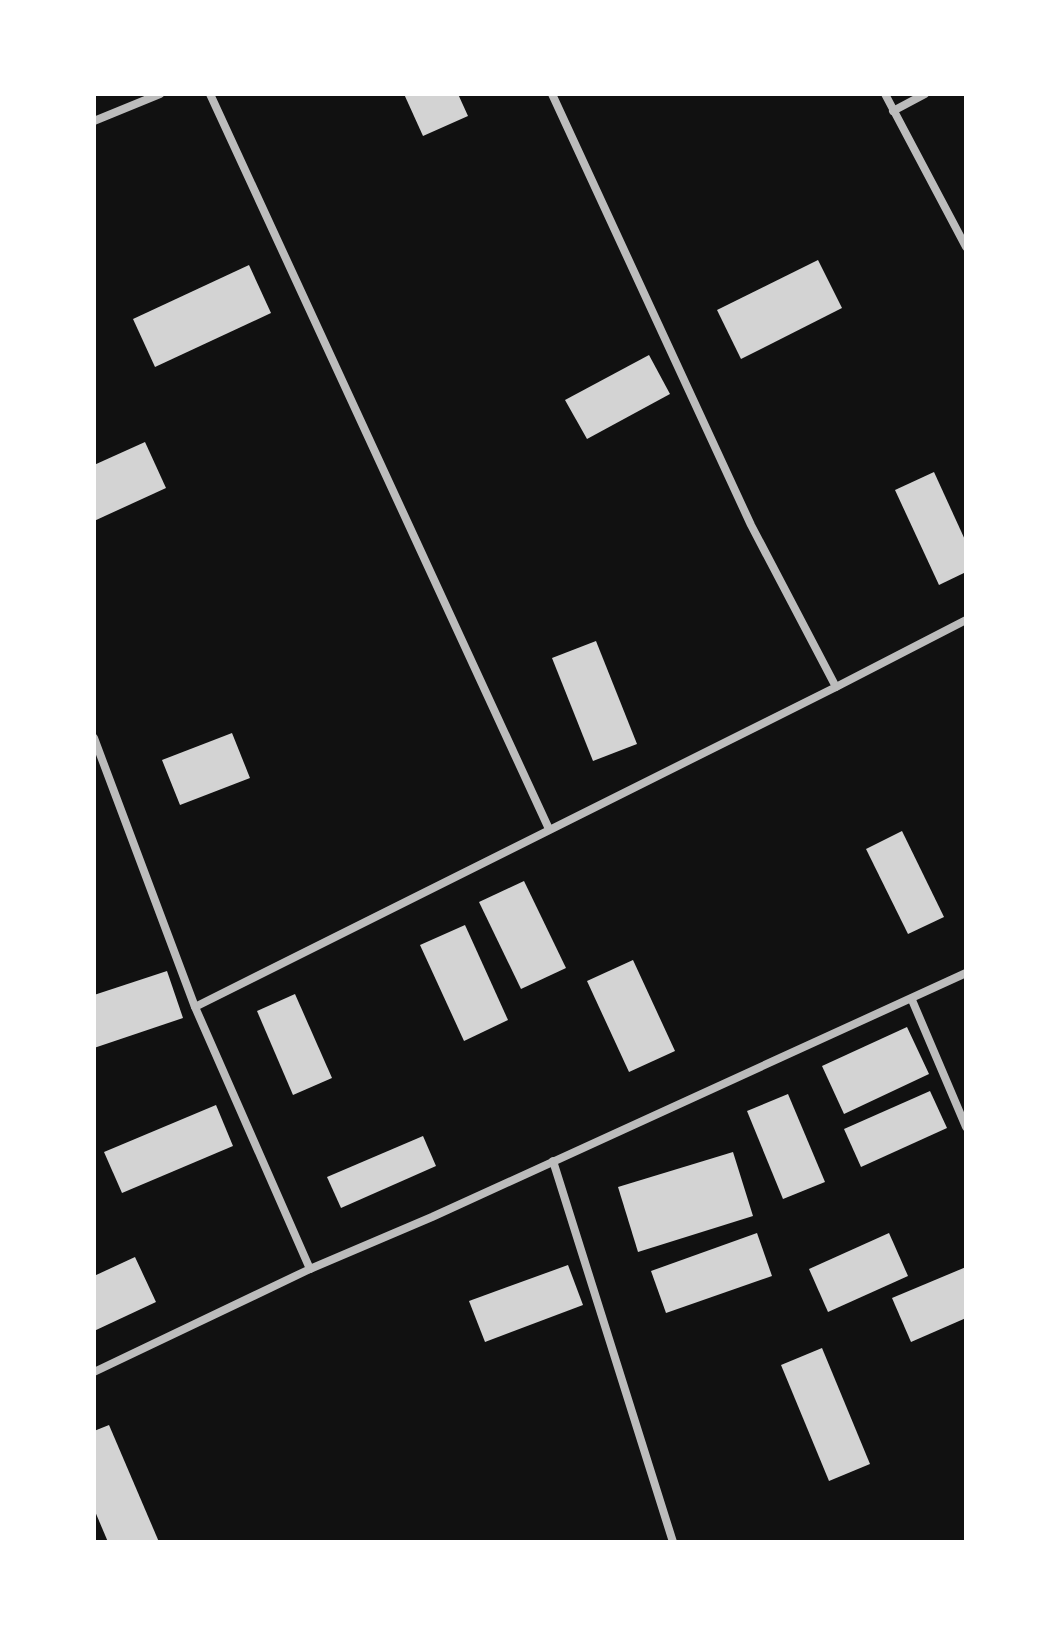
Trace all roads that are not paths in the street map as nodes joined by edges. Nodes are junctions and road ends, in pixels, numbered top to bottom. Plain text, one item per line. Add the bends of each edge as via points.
1 (160, 94) edge
2 (210, 94) edge
3 (552, 94) edge
4 (885, 94) edge
5 (925, 94) edge
6 (893, 111) junction
7 (94, 121) edge
8 (966, 247) edge
9 (966, 620) edge
10 (836, 687) junction
11 (94, 738) edge
12 (549, 829) junction
13 (966, 973) edge
14 (912, 1000) junction
15 (195, 1007) junction
16 (966, 1127) edge
17 (553, 1161) junction
18 (310, 1269) junction
19 (94, 1372) edge
20 (673, 1542) edge

1 - 7 street
2 - 12 street
3 - 10 street via 751,525
4 - 6 street
5 - 6 street
6 - 8 street
9 - 10 street
10 - 12 street
11 - 15 street
12 - 15 street
13 - 14 street
14 - 16 street
14 - 17 street
15 - 18 street
17 - 18 street
17 - 20 street
18 - 19 street

